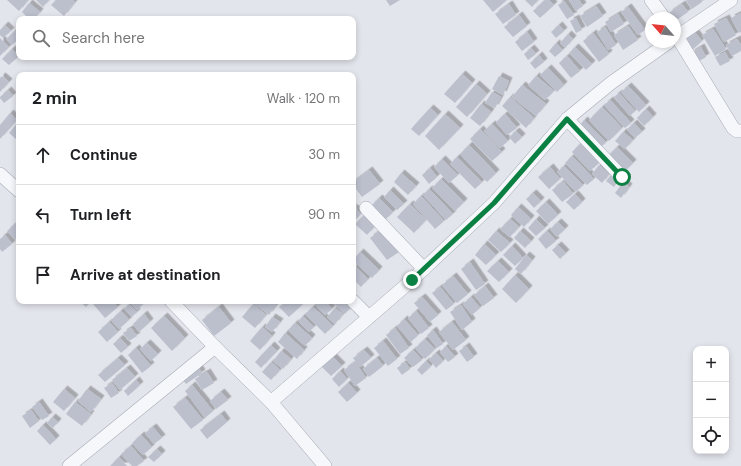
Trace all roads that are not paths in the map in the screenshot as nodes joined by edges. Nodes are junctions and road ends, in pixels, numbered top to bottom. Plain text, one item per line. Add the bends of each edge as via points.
1 (651, 0) edge
2 (731, 0) edge
3 (660, 12) edge
4 (681, 32) edge
5 (659, 48) edge
6 (681, 48) edge
7 (567, 119) junction
8 (741, 131) edge
9 (0, 174) edge
10 (622, 177) dead end
11 (16, 188) edge
12 (366, 208) dead end
13 (424, 268) junction
14 (174, 304) edge
15 (356, 304) edge
16 (369, 317) junction
17 (215, 347) junction
18 (271, 402) junction
19 (69, 466) edge
20 (325, 466) edge

1 - 3 street
2 - 4 street
5 - 7 street
6 - 8 street via 733,128
7 - 10 street
7 - 13 street via 494,203
9 - 11 street
12 - 13 street
13 - 16 street
14 - 17 street
15 - 16 street
16 - 18 street
17 - 18 street
17 - 19 street
18 - 20 street

